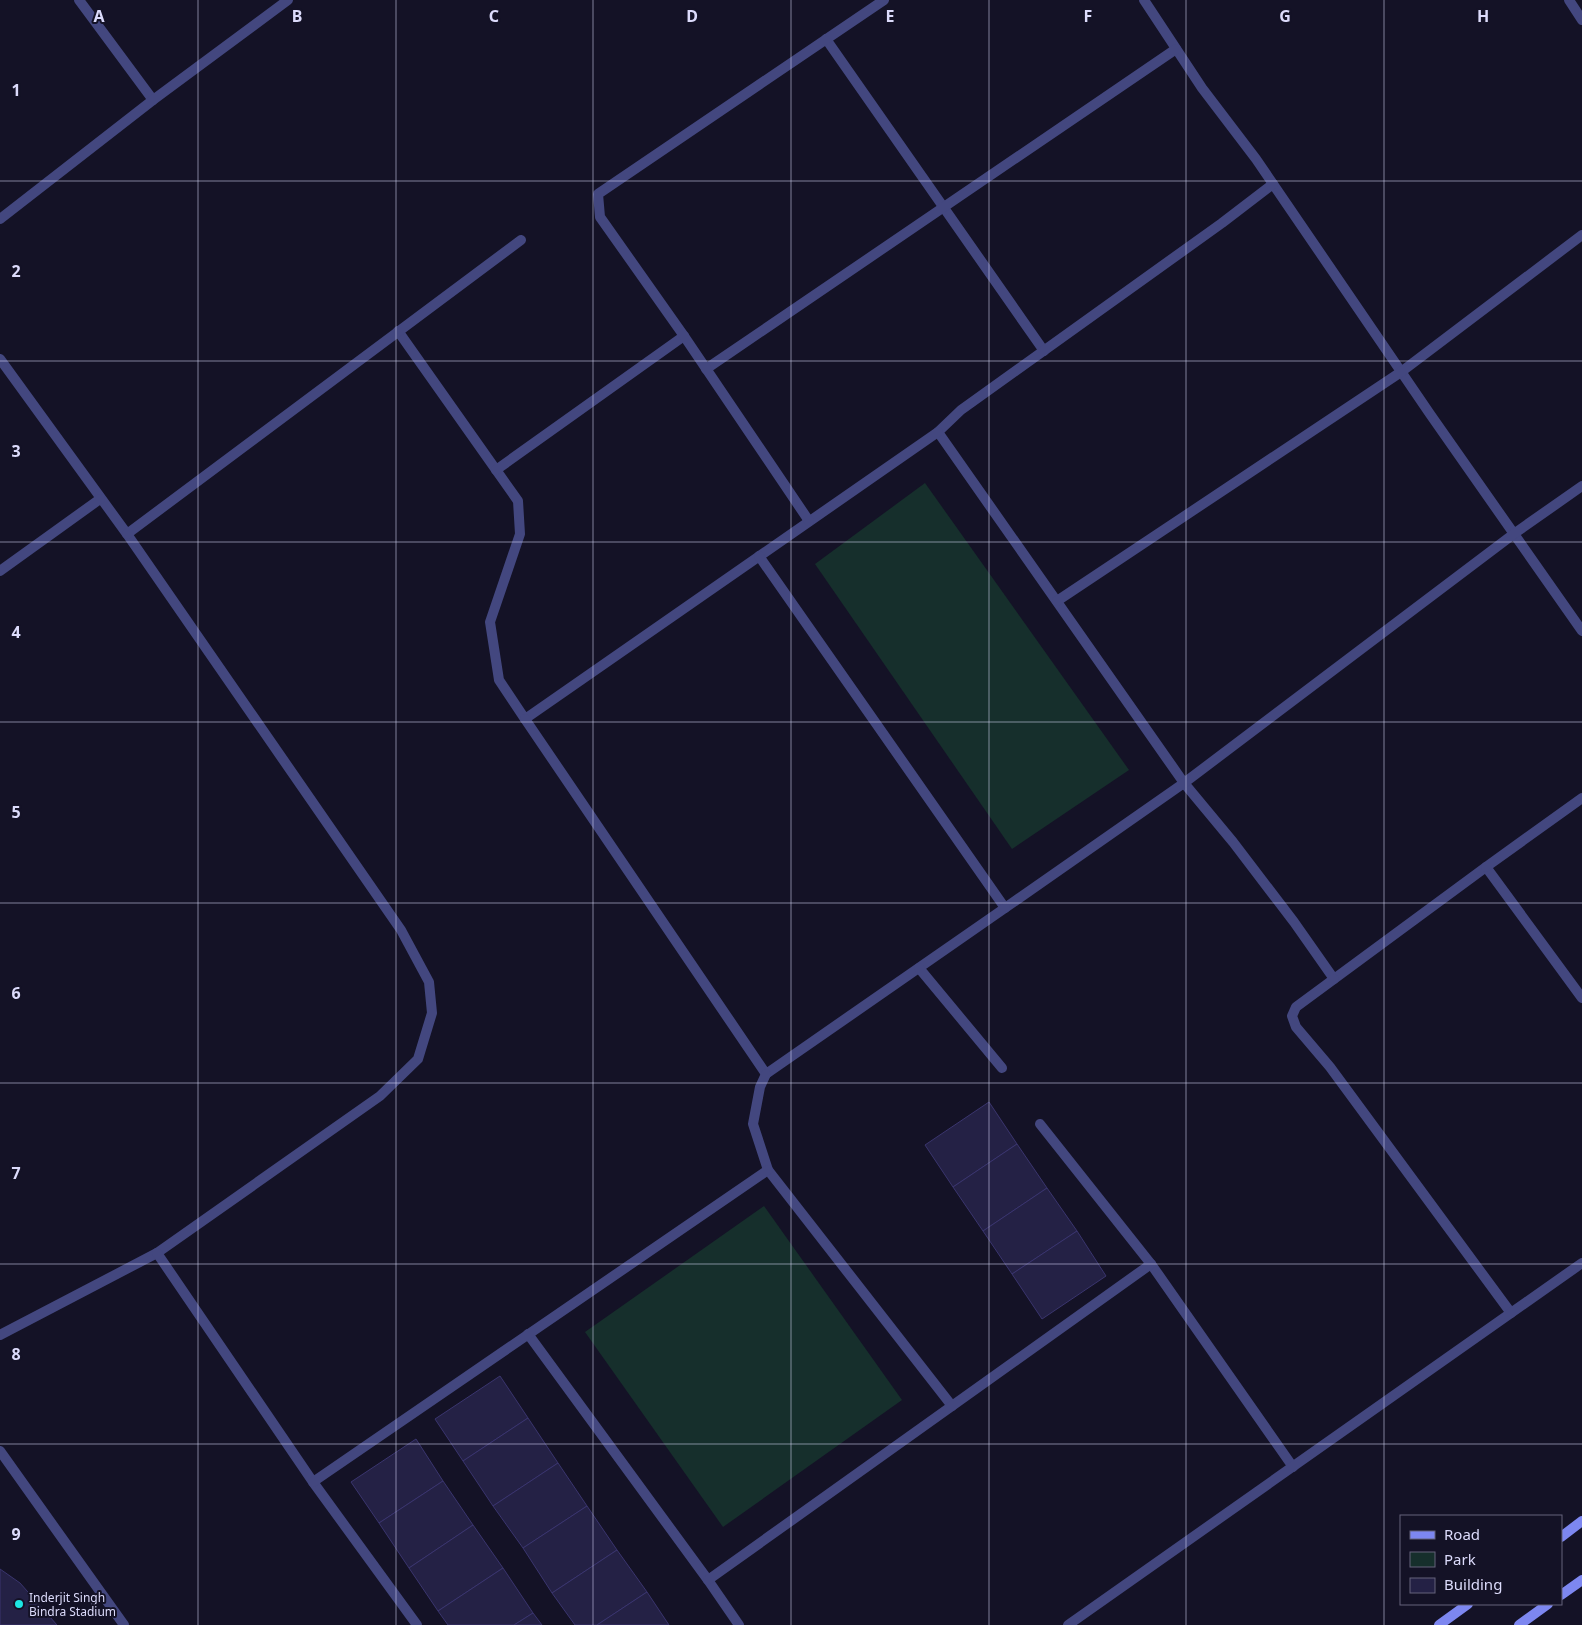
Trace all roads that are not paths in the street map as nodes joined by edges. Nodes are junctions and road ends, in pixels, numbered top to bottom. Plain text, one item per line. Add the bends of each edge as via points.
1 (79, 0) edge
2 (288, 0) edge
3 (884, 0) edge
4 (1144, 0) edge
5 (1569, 0) edge
6 (1582, 20) edge
7 (826, 39) junction
8 (1176, 49) junction
9 (153, 100) junction
10 (1273, 184) junction
11 (943, 208) junction
12 (0, 219) edge
13 (1582, 235) edge
14 (521, 240) dead end
15 (398, 331) junction
16 (684, 336) junction
17 (1044, 351) junction
18 (0, 359) edge
19 (706, 369) junction
20 (1402, 372) junction
21 (938, 432) junction
22 (496, 470) junction
23 (1582, 486) edge
24 (100, 499) junction
25 (809, 521) junction
26 (1515, 533) junction
27 (127, 534) junction
28 (759, 556) junction
29 (0, 571) edge
30 (1057, 600) junction
31 (1582, 631) edge
32 (525, 719) junction
33 (1184, 782) junction
34 (1582, 798) edge
35 (1486, 867) junction
36 (1005, 908) junction
37 (919, 968) junction
38 (1334, 979) junction
39 (1582, 998) edge
40 (1002, 1068) dead end
41 (766, 1074) junction
42 (1040, 1124) dead end
43 (768, 1170) junction
44 (156, 1253) junction
45 (1582, 1262) edge
46 (1151, 1264) junction
47 (1511, 1313) junction
48 (528, 1334) junction
49 (0, 1335) edge
50 (952, 1406) junction
51 (0, 1451) edge
52 (1293, 1466) junction
53 (313, 1482) junction
54 (1582, 1522) edge
55 (1562, 1536) edge
56 (708, 1580) junction
57 (1582, 1580) edge
58 (1562, 1594) edge
59 (1467, 1605) edge
60 (1547, 1605) edge
61 (124, 1625) edge
62 (417, 1625) edge
63 (739, 1625) edge
64 (1068, 1625) edge
65 (1439, 1625) edge
66 (1519, 1625) edge

1 - 9 street
2 - 9 street
3 - 7 street
4 - 8 street
5 - 6 street
7 - 11 street
7 - 16 street via 598,194 600,217
8 - 10 street
8 - 11 street
9 - 12 street
10 - 17 street
10 - 20 street
11 - 17 street
11 - 19 street
13 - 20 street
14 - 15 street
15 - 22 street
15 - 27 street
16 - 19 street
16 - 22 street
17 - 21 street via 961,410
18 - 24 street
19 - 25 street
20 - 26 street
20 - 30 street
21 - 25 street
21 - 30 street
22 - 32 street via 518,502 520,534 490,622 499,680
23 - 26 street
24 - 27 street
24 - 29 street
25 - 28 street
26 - 31 street
26 - 33 street
27 - 44 street via 401,930 429,982 432,1013 418,1059 380,1096
28 - 32 street
28 - 36 street
30 - 33 street
32 - 41 street
33 - 36 street
33 - 38 street via 1261,878
34 - 35 street
35 - 38 street
35 - 39 street
36 - 37 street
37 - 40 street
37 - 41 street
38 - 47 street via 1296,1007 1292,1016 1296,1027 1330,1067
41 - 43 street via 760,1087 753,1124
42 - 46 street
43 - 48 street
43 - 50 street
44 - 49 street
44 - 53 street
45 - 47 street
46 - 50 street
46 - 52 street
47 - 52 street
48 - 53 street
48 - 56 street
50 - 56 street
51 - 61 street
52 - 64 street
53 - 62 street
54 - 55 main road
56 - 63 street
57 - 58 main road
59 - 65 main road
60 - 66 main road

